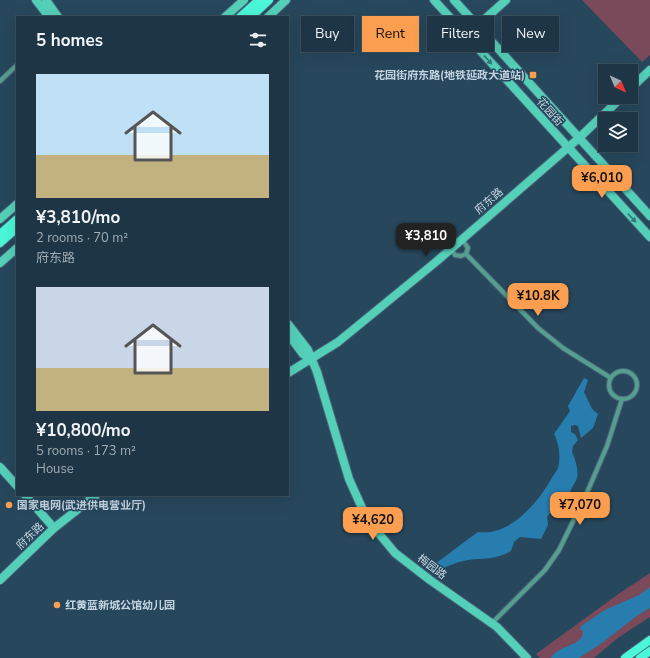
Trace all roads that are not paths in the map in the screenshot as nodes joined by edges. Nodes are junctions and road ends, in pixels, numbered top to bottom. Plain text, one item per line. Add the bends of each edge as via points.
1 (36, 0) edge
2 (46, 0) edge
3 (244, 0) edge
4 (259, 0) edge
5 (269, 0) edge
6 (286, 0) edge
7 (434, 0) edge
8 (454, 0) edge
9 (506, 0) edge
10 (48, 16) edge
11 (57, 16) edge
12 (226, 16) edge
13 (241, 16) edge
14 (252, 16) edge
15 (269, 16) edge
16 (468, 16) edge
17 (488, 16) edge
18 (494, 45) edge
19 (16, 66) edge
20 (650, 70) edge
21 (0, 80) edge
22 (638, 81) edge
23 (615, 104) edge
24 (579, 138) junction
25 (568, 148) junction
26 (16, 205) edge
27 (650, 216) edge
28 (0, 219) edge
29 (16, 220) edge
30 (16, 229) edge
31 (0, 234) edge
32 (650, 237) edge
33 (462, 239) junction
34 (0, 243) edge
35 (16, 249) edge
36 (451, 249) junction
37 (466, 254) junction
38 (0, 263) edge
39 (289, 325) edge
40 (289, 335) edge
41 (311, 359) junction
42 (289, 372) edge
43 (611, 378) junction
44 (622, 399) junction
45 (0, 467) edge
46 (16, 485) edge
47 (26, 496) edge
48 (95, 496) edge
49 (54, 528) junction
50 (0, 580) edge
51 (491, 624) junction
52 (650, 640) edge
53 (650, 652) edge
54 (527, 658) edge
55 (625, 658) edge
56 (640, 658) edge

1 - 10 street
2 - 11 street
3 - 12 street
4 - 13 main road
5 - 14 main road
6 - 15 street
7 -> 25 street, 花园街
8 - 16 street, 花园街
9 - 17 street
18 - 24 street, 花园街
19 - 21 street
20 - 22 street
23 - 24 street, 府东路
24 - 25 street, 府东路
24 - 27 street, 花园街
25 -> 32 street, 花园街
25 - 33 street, 府东路
26 - 28 street
29 - 31 main road
30 - 34 main road
33 - 36 street, 府东路
33 - 37 street via 468,248
35 - 38 street
36 - 37 street via 455,255
36 - 41 street, 府东路 via 338,342
37 - 43 street via 538,328 563,348
39 - 41 street, 梅园路 via 308,350
40 - 41 street, 梅园路 via 303,354
41 - 42 street, 府东路
41 - 51 street, 梅园路 via 350,479 367,519 395,553
43 - 44 street via 611,392
43 - 44 street via 623,371 634,377 637,386 634,394
44 - 51 street via 607,446 559,550 545,570
45 - 46 street
47 - 49 street
48 - 49 street, 府东路
49 - 50 street, 府东路
51 - 54 street, 梅园路
52 - 55 main road
53 - 56 main road

